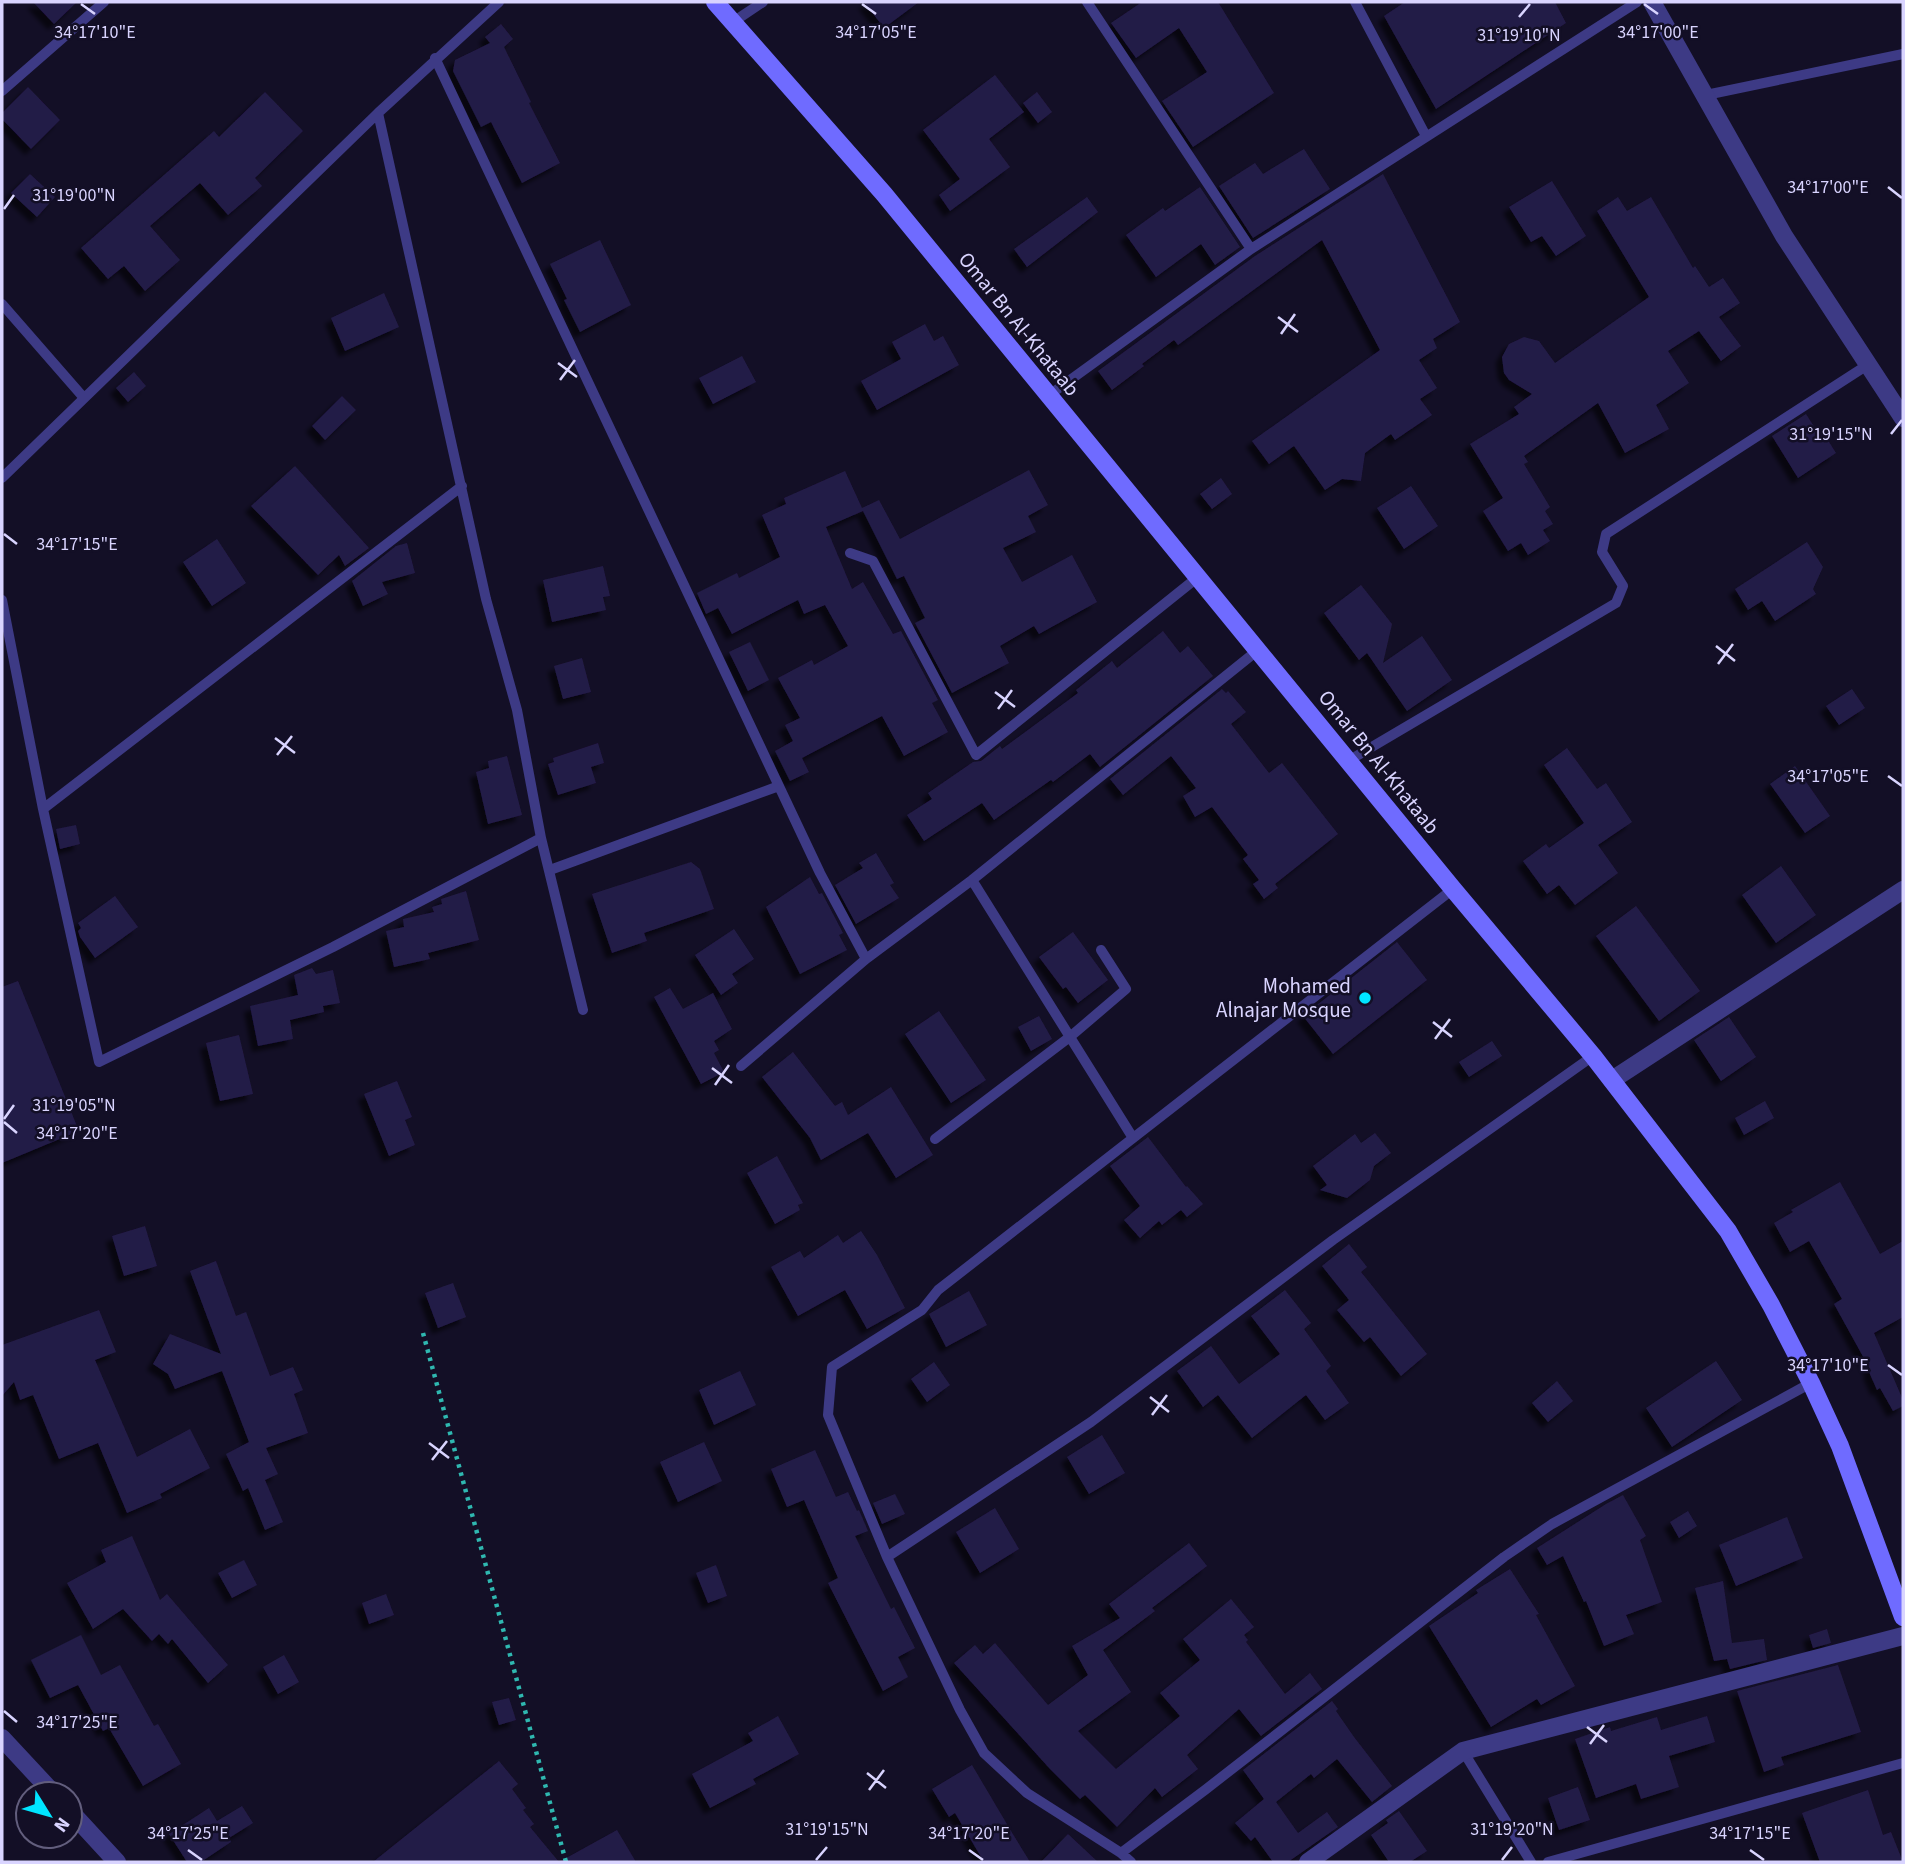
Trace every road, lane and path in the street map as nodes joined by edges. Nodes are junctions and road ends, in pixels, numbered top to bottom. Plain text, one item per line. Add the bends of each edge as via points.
1 (104, 2) edge
2 (499, 2) edge
3 (715, 2) edge
4 (763, 2) edge
5 (1087, 2) edge
6 (1355, 2) edge
7 (1637, 2) edge
8 (1652, 2) edge
9 (733, 23) junction
10 (1903, 54) edge
11 (435, 58) junction
12 (2, 91) edge
13 (1706, 95) junction
14 (378, 113) junction
15 (1426, 136) junction
16 (1251, 249) junction
17 (2, 304) edge
18 (1869, 365) junction
19 (1048, 396) junction
20 (83, 398) junction
21 (1903, 418) edge
22 (2, 478) edge
23 (462, 485) junction
24 (850, 553) dead end
25 (1198, 577) junction
26 (2, 600) edge
27 (1258, 650) junction
28 (1348, 761) junction
29 (779, 786) junction
30 (43, 809) junction
31 (541, 838) junction
32 (550, 870) junction
33 (972, 880) junction
34 (1453, 889) junction
35 (1903, 890) edge
36 (1101, 950) dead end
37 (866, 959) junction
38 (583, 1010) dead end
39 (1071, 1036) junction
40 (1593, 1056) junction
41 (741, 1066) dead end
42 (1612, 1080) junction
43 (1133, 1138) junction
44 (935, 1139) dead end
45 (423, 1333) dead end
46 (1811, 1383) junction
47 (887, 1557) junction
48 (1903, 1617) edge
49 (1903, 1636) edge
50 (2, 1738) edge
51 (1463, 1751) junction
52 (1903, 1763) edge
53 (41, 1780) edge
54 (84, 1826) edge
55 (1121, 1853) junction
56 (117, 1862) edge
57 (566, 1862) edge
58 (1131, 1862) edge
59 (1308, 1862) edge
60 (1531, 1862) edge
61 (1548, 1862) edge

1 - 12 lane
2 - 11 lane
3 - 9 main road, Omar Bn Al-Khataab
4 - 9 lane
5 - 16 lane
6 - 15 lane
7 - 15 lane
8 - 13 street
9 - 19 main road, Omar Bn Al-Khataab via 884,194
10 - 13 lane
11 - 14 lane
11 - 29 lane
13 - 18 street via 1784,236
14 - 20 lane
14 - 23 lane
15 - 16 lane
16 - 19 lane
17 - 20 lane
18 - 21 street
18 - 28 lane via 1606,534 1602,552 1623,586 1616,603
19 - 25 main road, Omar Bn Al-Khataab
20 - 22 lane
23 - 30 lane
23 - 31 lane via 486,599 517,710
24 - 25 lane via 873,561 976,755
25 - 27 main road, Omar Bn Al-Khataab
26 - 30 lane
27 - 28 main road, Omar Bn Al-Khataab
27 - 33 lane
28 - 34 main road, Omar Bn Al-Khataab
29 - 32 lane
29 - 37 lane
30 - 31 lane via 99,1062
31 - 32 lane
32 - 38 lane
33 - 37 lane
33 - 39 lane
34 - 40 main road, Omar Bn Al-Khataab
34 - 43 lane
35 - 42 street
36 - 39 lane via 1126,989
37 - 41 lane
39 - 43 lane
39 - 44 lane
40 - 42 main road, Omar Bn Al-Khataab
40 - 47 lane via 1333,1240 1091,1422
42 - 46 main road, Omar Bn Al-Khataab via 1728,1231
43 - 47 lane via 937,1290 922,1310 832,1367 828,1415
45 - 57 path
46 - 48 main road, Omar Bn Al-Khataab via 1840,1446
46 - 55 lane via 1552,1524
47 - 55 lane via 984,1753 1027,1793
49 - 51 street
50 - 53 street
51 - 59 street
51 - 60 lane
52 - 61 lane
54 - 56 street
55 - 58 lane

